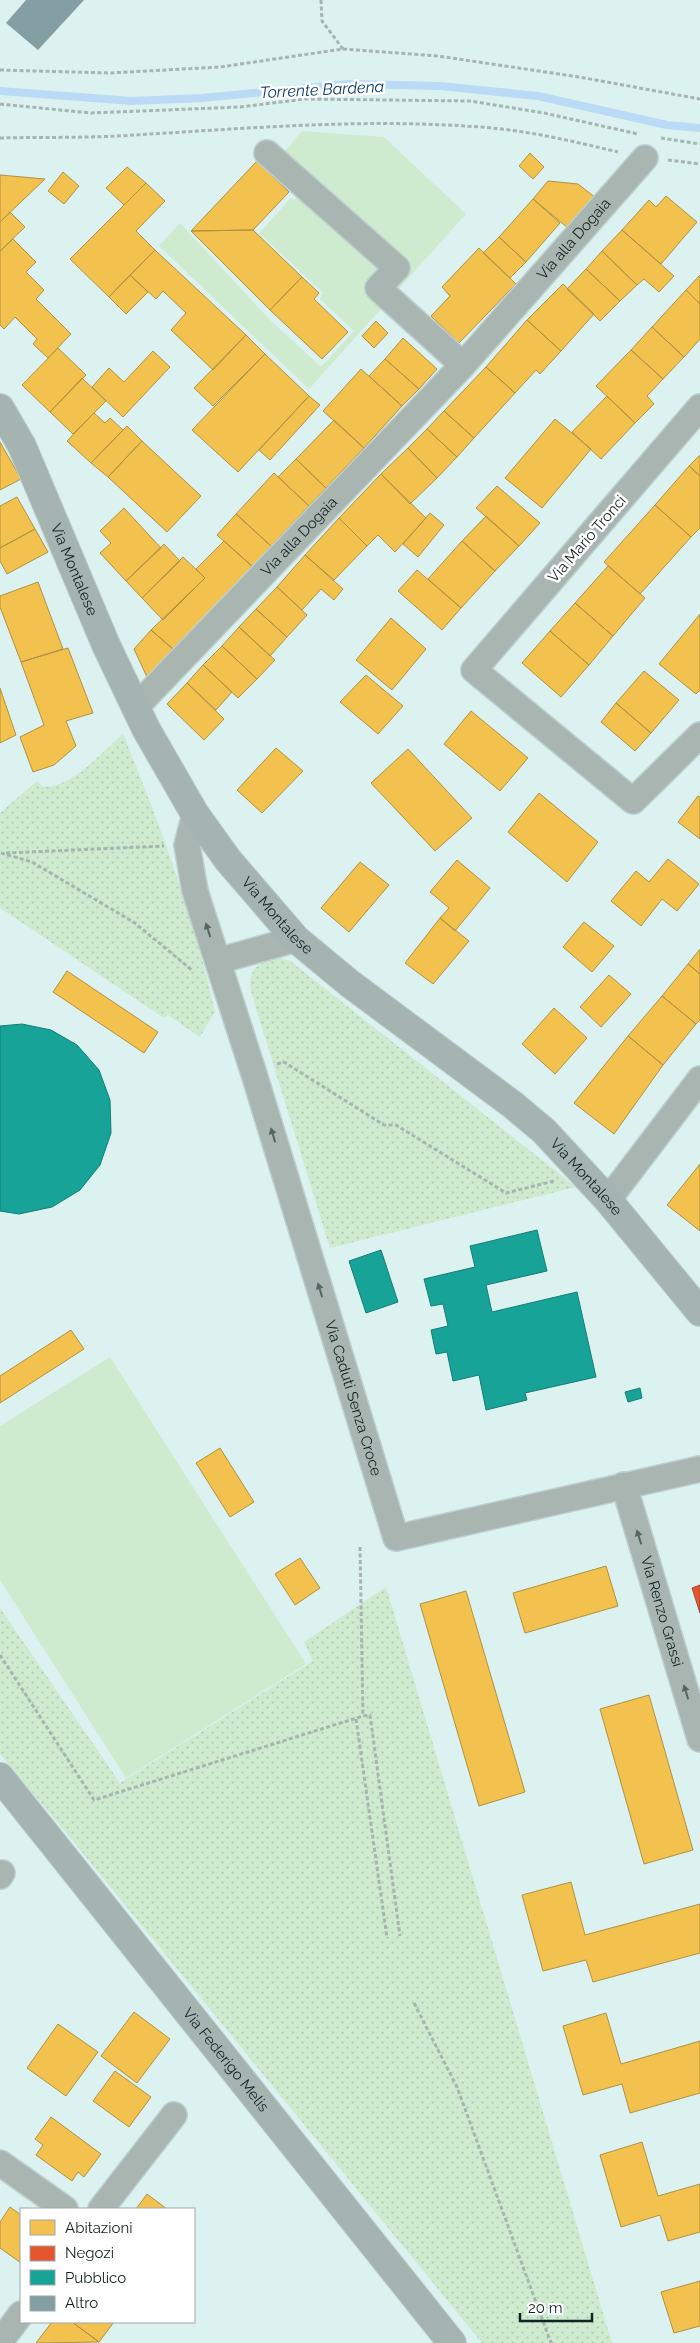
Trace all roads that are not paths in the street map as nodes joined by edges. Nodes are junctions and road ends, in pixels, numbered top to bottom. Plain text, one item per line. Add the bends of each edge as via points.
1 (647, 144) road end
2 (267, 152) dead end
3 (463, 365) junction
4 (700, 407) edge
5 (0, 408) edge
6 (136, 707) junction
7 (700, 735) edge
8 (195, 814) junction
9 (296, 939) junction
10 (209, 969) junction
11 (700, 1079) edge
12 (608, 1200) junction
13 (700, 1312) edge
14 (700, 1470) edge
15 (624, 1485) junction
16 (700, 1739) edge
17 (0, 1777) edge
18 (174, 2115) dead end
19 (0, 2163) edge
20 (64, 2208) edge
21 (102, 2208) edge
22 (20, 2315) edge
23 (0, 2342) edge
24 (452, 2343) edge

1 - 3 street, Via alla Dogaia
2 - 3 street via 397,268 378,288
3 - 6 street, Via alla Dogaia
4 - 7 street, Via Mario Tronci via 474,670 633,801
5 - 6 street, Via Montalese via 22,446 106,645
6 - 8 street, Via Montalese via 157,751
8 - 9 street, Via Montalese via 239,873
10 -> 8 street, Via Caduti Senza Croce via 187,845
9 - 10 street
9 - 12 street, Via Montalese via 513,1105 544,1131
15 -> 10 street, Via Caduti Senza Croce via 396,1538 254,1074
11 - 12 street
12 - 13 street, Via Montalese
14 - 15 street, Via Caduti Senza Croce
16 -> 15 street, Via Renzo Grassi
17 - 24 street, Via Federigo Melis
18 - 21 street
19 - 20 street
22 - 23 street

